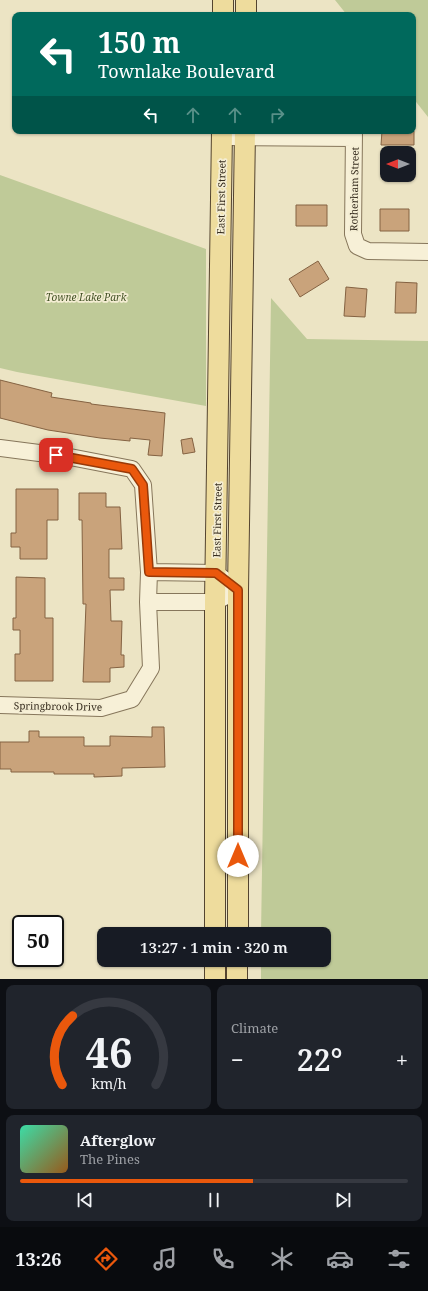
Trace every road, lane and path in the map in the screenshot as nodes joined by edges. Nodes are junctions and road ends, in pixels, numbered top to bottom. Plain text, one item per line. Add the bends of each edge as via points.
1 (223, 0) edge
2 (246, 0) edge
3 (223, 12) edge
4 (246, 12) edge
5 (222, 134) edge
6 (245, 134) edge
7 (354, 135) edge
8 (428, 252) edge
9 (0, 448) edge
10 (149, 572) junction
11 (216, 573) junction
12 (238, 590) junction
13 (148, 602) junction
14 (215, 602) junction
15 (0, 705) edge
16 (215, 927) edge
17 (238, 927) edge
18 (215, 967) edge
19 (238, 967) edge
20 (215, 979) edge
21 (237, 979) edge

1 - 3 main road
2 - 4 main road
5 - 6 street
5 - 11 main road, East First Street
6 - 7 street
6 - 12 main road
7 - 8 street, Rotherham Street via 353,234 357,246 368,251
9 - 10 street, Springbrook Drive via 70,457 132,469 143,485
10 - 11 street
10 - 13 street, Springbrook Drive
11 - 12 street
11 - 14 main road, East First Street
12 - 14 street
12 - 17 main road
13 - 14 street
13 - 15 street, Springbrook Drive via 151,668 132,699 101,708
14 - 16 main road, East First Street
18 - 20 main road
19 - 21 main road

